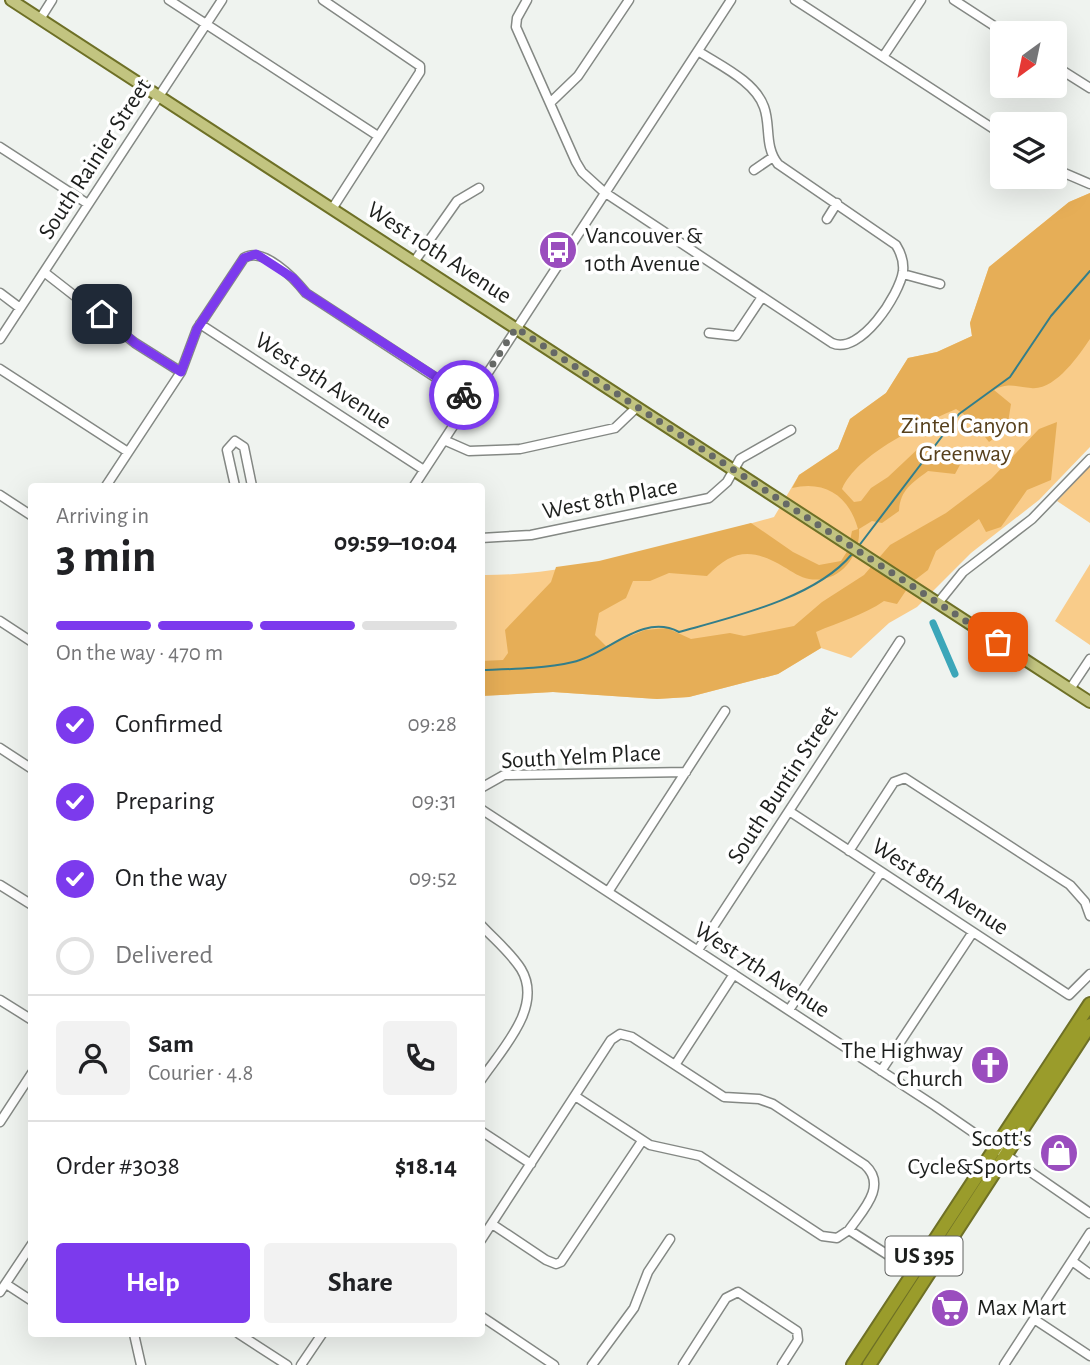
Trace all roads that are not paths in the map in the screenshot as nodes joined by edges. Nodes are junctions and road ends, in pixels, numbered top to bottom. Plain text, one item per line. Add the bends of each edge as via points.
1 (11, 0) edge
2 (52, 0) edge
3 (169, 0) edge
4 (222, 0) edge
5 (323, 0) edge
6 (527, 0) edge
7 (629, 0) edge
8 (731, 0) edge
9 (794, 0) edge
10 (921, 0) edge
11 (954, 0) edge
12 (40, 19) junction
13 (990, 23) edge
14 (206, 24) junction
15 (698, 51) junction
16 (883, 57) junction
17 (1068, 74) edge
18 (1090, 88) edge
19 (159, 96) junction
20 (551, 102) junction
21 (990, 127) edge
22 (378, 136) junction
23 (0, 147) edge
24 (773, 157) junction
25 (754, 170) dead end
26 (1067, 176) edge
27 (1090, 184) edge
28 (479, 188) dead end
29 (604, 192) junction
30 (838, 203) junction
31 (88, 205) junction
32 (332, 209) junction
33 (827, 219) dead end
34 (414, 262) junction
35 (44, 272) junction
36 (903, 274) junction
37 (940, 284) dead end
38 (0, 293) edge
39 (762, 297) junction
40 (20, 308) junction
41 (200, 324) junction
42 (516, 328) junction
43 (709, 333) dead end
44 (0, 339) edge
45 (0, 369) edge
46 (181, 372) junction
47 (470, 400) junction
48 (637, 407) junction
49 (790, 430) dead end
50 (444, 440) junction
51 (128, 452) junction
52 (1090, 459) edge
53 (424, 470) junction
54 (734, 470) junction
55 (108, 483) edge
56 (234, 483) edge
57 (251, 483) edge
58 (416, 483) edge
59 (0, 495) edge
60 (28, 513) edge
61 (485, 538) edge
62 (938, 603) junction
63 (0, 621) edge
64 (28, 639) edge
65 (900, 641) dead end
66 (1090, 659) edge
67 (1070, 689) junction
68 (1090, 702) edge
69 (725, 711) dead end
70 (0, 748) edge
71 (28, 766) edge
72 (685, 772) junction
73 (485, 786) edge
74 (789, 811) junction
75 (485, 813) edge
76 (849, 851) junction
77 (881, 872) junction
78 (0, 885) edge
79 (608, 891) junction
80 (28, 902) edge
81 (1090, 916) edge
82 (485, 929) edge
83 (973, 932) junction
84 (698, 950) junction
85 (734, 974) junction
86 (1090, 974) edge
87 (0, 1000) edge
88 (1090, 1004) edge
89 (789, 1010) junction
90 (28, 1018) edge
91 (1090, 1025) edge
92 (675, 1065) junction
93 (881, 1071) junction
94 (485, 1074) edge
95 (28, 1079) edge
96 (575, 1096) junction
97 (0, 1121) edge
98 (485, 1134) edge
99 (642, 1141) junction
100 (1000, 1150) junction
101 (531, 1164) junction
102 (1090, 1213) edge
103 (492, 1224) junction
104 (849, 1230) junction
105 (1090, 1233) edge
106 (485, 1234) edge
107 (670, 1239) dead end
108 (28, 1250) edge
109 (1072, 1261) junction
110 (902, 1264) dead end
111 (1090, 1274) edge
112 (6, 1284) junction
113 (0, 1292) edge
114 (28, 1298) edge
115 (1034, 1319) junction
116 (485, 1320) edge
117 (135, 1337) edge
118 (244, 1337) edge
119 (320, 1337) edge
120 (1090, 1356) edge
121 (141, 1365) edge
122 (287, 1365) edge
123 (301, 1365) edge
124 (554, 1365) edge
125 (592, 1365) edge
126 (683, 1365) edge
127 (782, 1365) edge
128 (853, 1365) edge
129 (869, 1365) edge
130 (1004, 1365) edge

1 - 12 main road, West 10th Avenue
2 - 12 street
3 - 14 street
4 - 14 street, South Rainier Street
5 - 22 street via 420,66
6 - 20 street via 516,22
7 - 20 street via 578,76
8 - 15 street
9 - 16 street
10 - 16 street
11 - 13 street
12 - 19 main road, West 10th Avenue
14 - 19 street, South Rainier Street
14 - 22 street
15 - 24 street via 758,97
15 - 29 street
16 - 21 street
17 - 18 street
19 - 31 street, South Rainier Street
19 - 32 main road, West 10th Avenue
20 - 29 street via 579,168
22 - 32 street
23 - 31 street
24 - 25 street
24 - 30 street via 786,171
26 - 27 street
28 - 34 street via 457,201
29 - 39 street
29 - 42 street
30 - 33 street
30 - 36 street via 896,245
31 - 35 street, South Rainier Street
32 - 34 main road, West 10th Avenue
34 - 42 main road, West 10th Avenue
35 - 40 street, South Rainier Street
35 - 46 street via 135,343
36 - 37 street
36 - 39 street via 868,333 854,343 837,345
38 - 40 street
39 - 43 street via 736,336
40 - 44 street, South Rainier Street
41 - 46 street
41 - 47 street via 244,258 260,256 306,293
41 - 53 street, West 9th Avenue
42 - 47 street
42 - 48 main road, West 10th Avenue
45 - 51 street
46 - 51 street
47 - 50 street
48 - 50 street via 615,428 520,449 469,451
48 - 54 main road, West 10th Avenue
49 - 54 street, West 8th Place via 747,453
50 - 53 street
51 - 55 street
52 - 62 street via 1041,510 963,572
53 - 58 street
54 - 61 street, West 8th Place via 718,492 701,500 531,535
54 - 62 main road, West 10th Avenue
56 - 57 street via 227,450 235,441 244,447
59 - 60 street
62 - 67 main road, West 10th Avenue
63 - 64 street
65 - 74 street, South Buntin Street
66 - 67 street
67 - 68 main road, West 10th Avenue
69 - 72 street
70 - 71 street
72 - 73 street, South Yelm Place via 504,775
72 - 79 street
74 - 76 street, West 8th Avenue
74 - 84 street, South Buntin Street
75 - 79 street, West 7th Avenue
76 - 77 street, West 8th Avenue
76 - 81 street via 894,782 902,777 1064,881 1085,902
77 - 83 street, West 8th Avenue
77 - 89 street
78 - 80 street
79 - 84 street, West 7th Avenue
82 - 94 street via 516,962 528,986 523,1015
83 - 86 street, West 8th Avenue via 1069,995
83 - 93 street
84 - 85 street, West 7th Avenue
85 - 89 street, West 7th Avenue
85 - 92 street
87 - 90 street
88 - 100 highway, US 395
89 - 93 street, West 7th Avenue
91 - 100 highway, US 395
92 - 96 street via 620,1034 611,1040
92 - 104 street via 724,1097 773,1104 869,1168 874,1193
93 - 100 street, West 7th Avenue
95 - 97 street
96 - 99 street
96 - 101 street
98 - 101 street
99 - 103 street via 565,1258 556,1264
99 - 104 street via 700,1156 822,1236 837,1238
100 - 102 street, West 7th Avenue
100 - 128 highway, US 395
100 - 129 highway, US 395
101 - 103 street
103 - 106 street
104 - 110 street
105 - 109 street
107 - 125 street via 648,1272 634,1308
108 - 112 street
109 - 111 street
109 - 115 street
112 - 113 street
112 - 114 street
115 - 120 street
115 - 130 street
116 - 124 street
117 - 121 street
118 - 122 street
119 - 123 street
126 - 127 street via 734,1292 744,1293 798,1334

